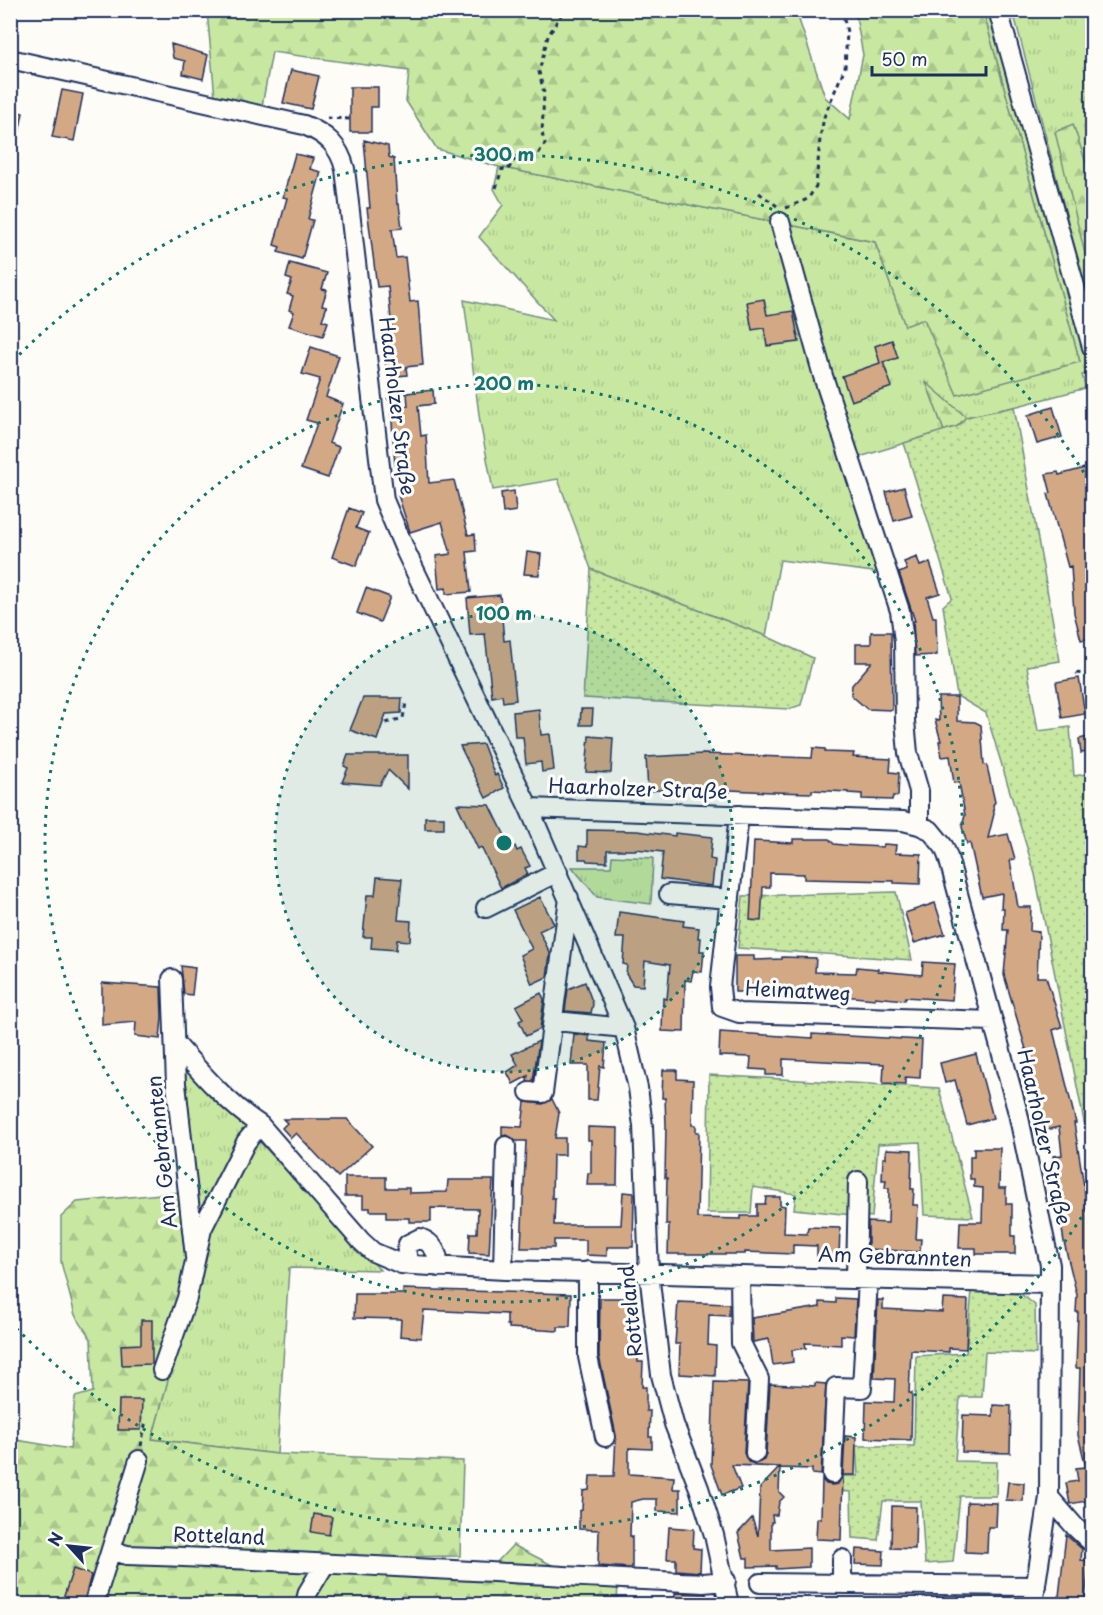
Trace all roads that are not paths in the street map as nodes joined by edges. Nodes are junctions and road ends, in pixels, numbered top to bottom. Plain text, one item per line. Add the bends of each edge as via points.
1 (998, 10) edge
2 (10, 59) edge
3 (781, 216) road end
4 (1092, 347) edge
5 (529, 808) junction
6 (739, 814) junction
7 (919, 825) junction
8 (558, 872) junction
9 (669, 894) dead end
10 (569, 898) junction
11 (730, 898) junction
12 (486, 908) dead end
13 (172, 979) dead end
14 (556, 1021) dead end
15 (993, 1021) junction
16 (624, 1028) junction
17 (176, 1043) junction
18 (529, 1092) dead end
19 (260, 1125) junction
20 (506, 1146) dead end
21 (858, 1181) dead end
22 (195, 1257) junction
23 (413, 1266) junction
24 (438, 1267) junction
25 (503, 1270) junction
26 (588, 1271) junction
27 (649, 1273) junction
28 (740, 1276) junction
29 (862, 1279) junction
30 (1049, 1284) junction
31 (162, 1370) dead end
32 (605, 1437) dead end
33 (755, 1453) dead end
34 (139, 1460) road end
35 (832, 1474) dead end
36 (1049, 1497) junction
37 (1092, 1543) edge
38 (112, 1551) junction
39 (842, 1559) dead end
40 (325, 1564) junction
41 (726, 1581) junction
42 (760, 1583) dead end
43 (842, 1584) junction
44 (1036, 1586) junction
45 (94, 1605) edge
46 (305, 1605) edge
47 (729, 1605) edge
48 (1033, 1605) edge

1 - 4 street
2 - 5 street, Haarholzer Straße via 304,125 319,131 337,147 345,169 384,500
3 - 7 street via 827,387 900,611 905,721 908,753 919,791
5 - 6 street, Haarholzer Straße
5 - 8 street, Rotteland
6 - 7 street, Haarholzer Straße via 903,821
6 - 11 street, Heimatweg
7 - 15 street, Haarholzer Straße via 938,838 948,857
8 - 10 street, Rotteland
8 - 12 street
9 - 11 street
10 - 16 street, Rotteland
10 - 18 street via 543,1093
11 - 15 street, Heimatweg via 720,987 722,1006 739,1013
13 - 17 street, Am Gebrannten
14 - 16 street
15 - 30 street, Haarholzer Straße via 1046,1243
16 - 27 street, Rotteland via 642,1126
17 - 19 street, Am Gebrannten via 199,1071
17 - 22 street, Am Gebrannten via 176,1084
19 - 22 street, Am Gebrannten via 246,1142 208,1215
19 - 23 street, Am Gebrannten via 361,1241 373,1252
20 - 25 street
21 - 29 street
22 - 31 street, Am Gebrannten via 187,1298
23 - 24 street, Am Gebrannten
23 - 24 street via 406,1250 408,1244 420,1238 431,1244
24 - 25 street, Am Gebrannten
25 - 26 street, Am Gebrannten
26 - 27 street, Am Gebrannten
26 - 32 street via 588,1357
27 - 28 street, Am Gebrannten
27 - 41 street, Rotteland via 661,1375
28 - 29 street, Am Gebrannten
28 - 33 street via 741,1343 759,1379
29 - 30 street, Am Gebrannten
29 - 35 street via 862,1389 836,1388
30 - 36 street, Haarholzer Straße
34 - 38 street
36 - 37 street
36 - 44 street, Haarholzer Straße
38 - 40 street, Rotteland via 127,1555
38 - 45 street
39 - 43 street
40 - 41 street, Rotteland via 702,1583
40 - 46 street via 308,1592
41 - 47 street, Rotteland
42 - 43 street
43 - 44 street
44 - 48 street, Haarholzer Straße

